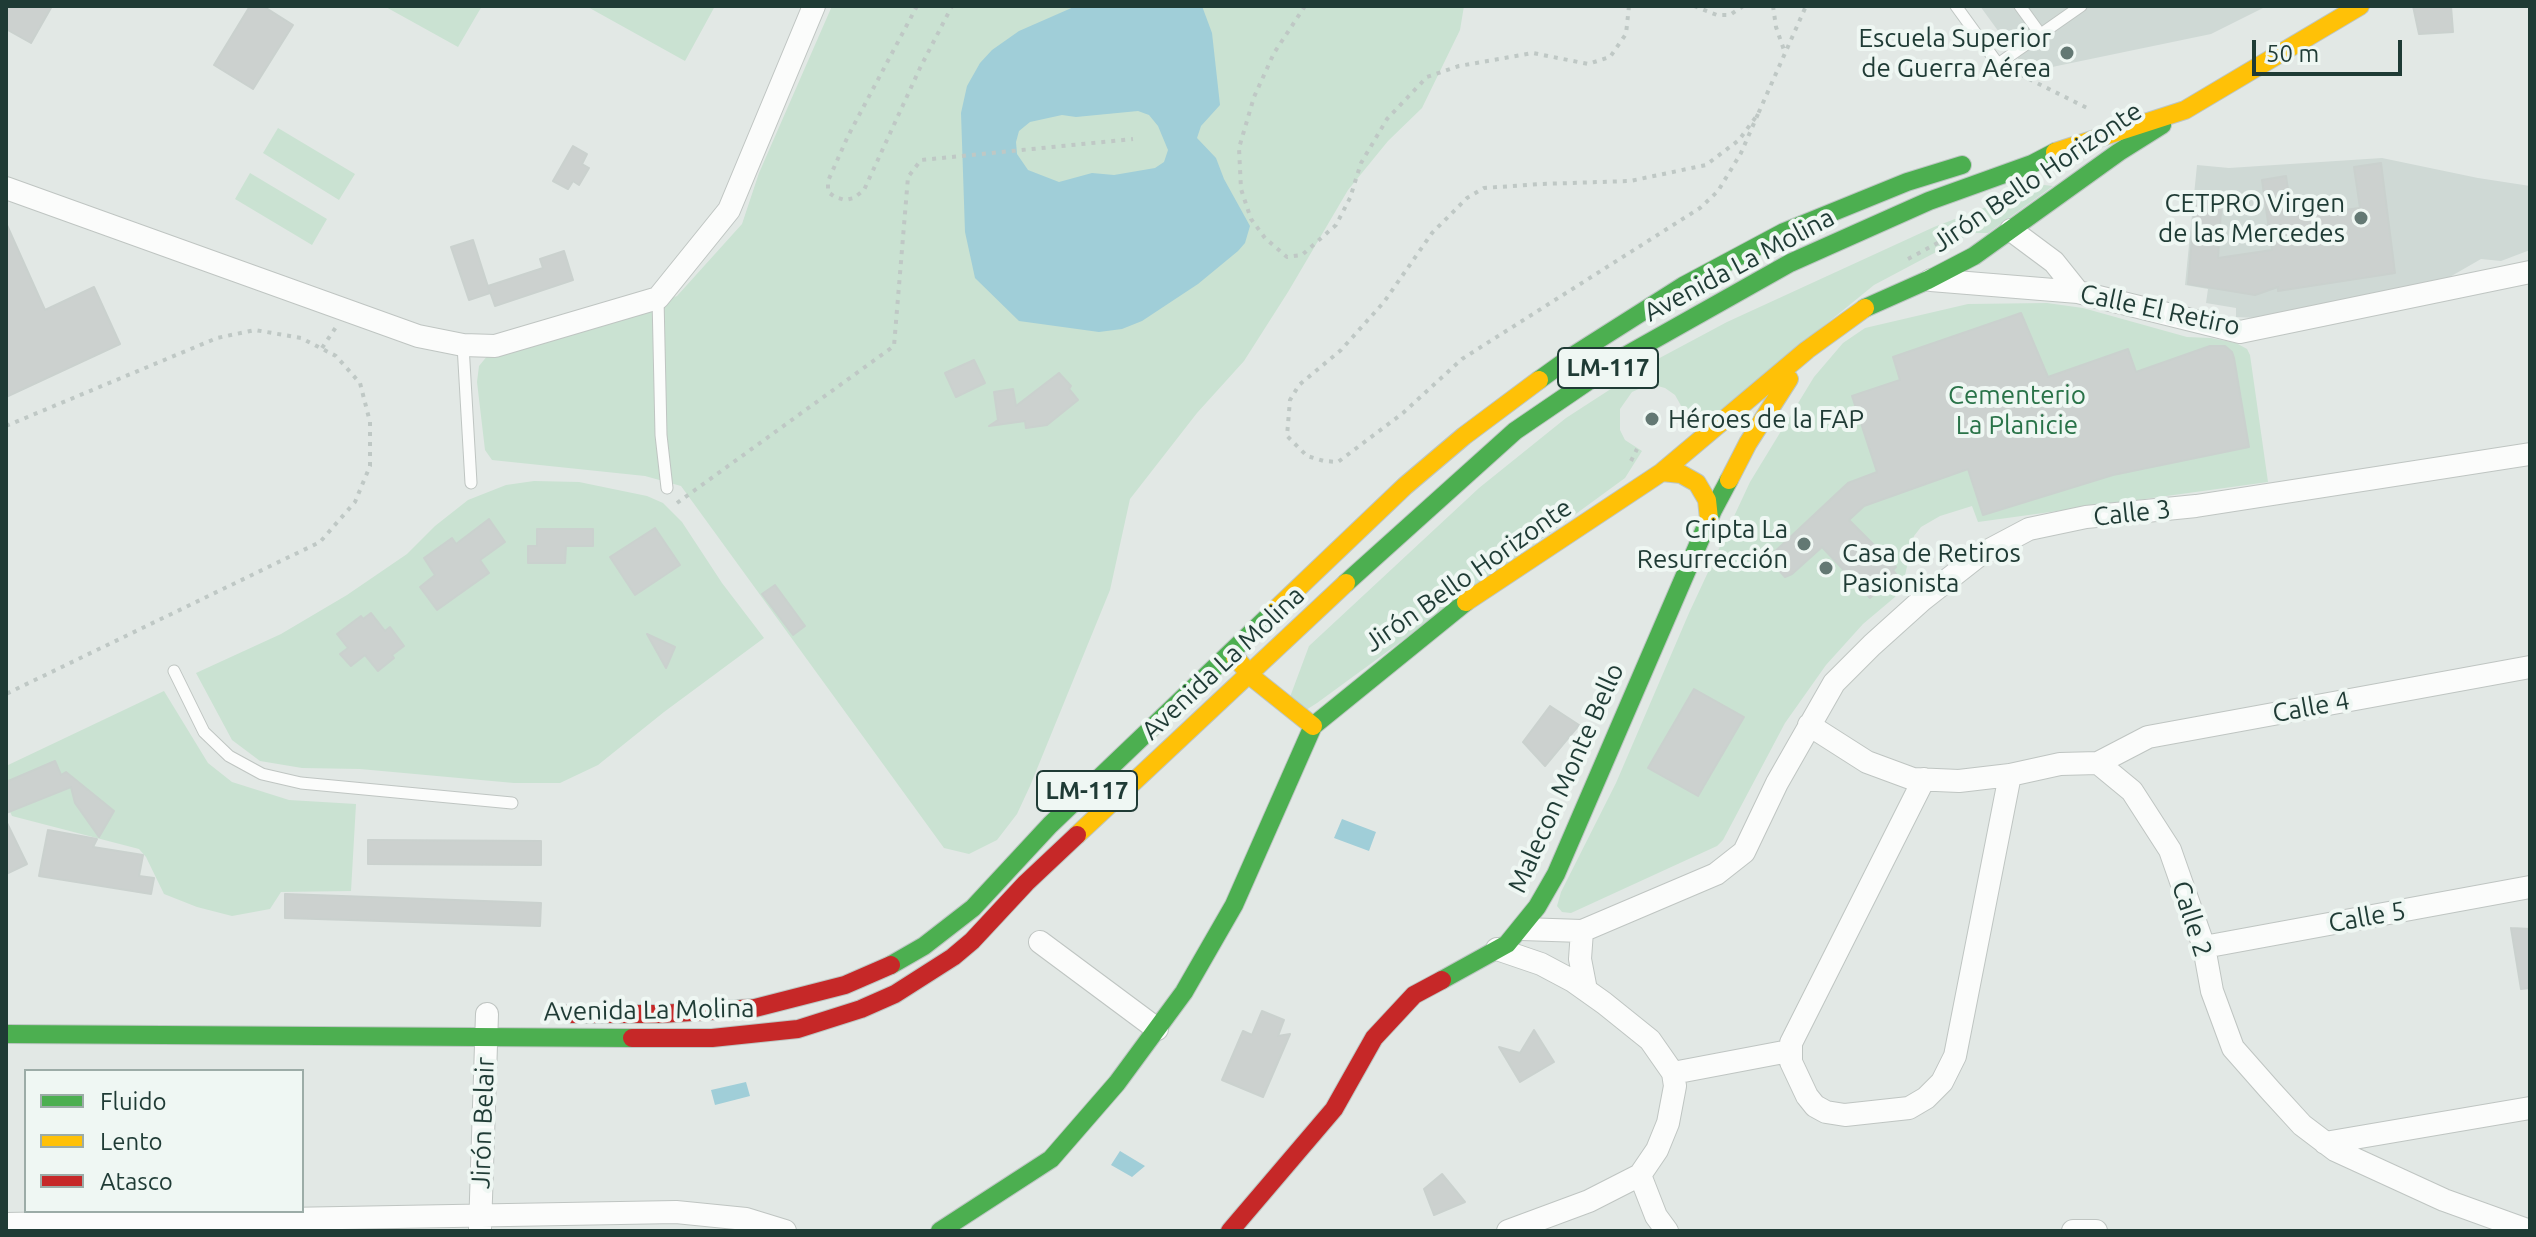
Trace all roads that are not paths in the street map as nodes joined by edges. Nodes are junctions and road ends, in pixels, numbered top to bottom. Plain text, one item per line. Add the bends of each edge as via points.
1 (814, 6) edge
2 (1956, 6) edge
3 (2020, 6) edge
4 (2081, 6) edge
5 (2358, 8) edge
6 (2315, 13) dead end
7 (2041, 35) junction
8 (2274, 36) dead end
9 (2196, 82) dead end
10 (2144, 104) dead end
11 (2185, 110) junction
12 (2037, 142) dead end
13 (1982, 158) dead end
14 (6, 188) edge
15 (2011, 230) junction
16 (2530, 272) edge
17 (1928, 280) junction
18 (2078, 292) junction
19 (658, 298) junction
20 (463, 345) junction
21 (1807, 350) junction
22 (2530, 454) edge
23 (1662, 472) junction
24 (471, 483) dead end
25 (667, 488) dead end
26 (1709, 519) junction
27 (1232, 653) junction
28 (2530, 667) edge
29 (174, 671) dead end
30 (1249, 674) junction
31 (1809, 725) junction
32 (1313, 726) junction
33 (2098, 763) junction
34 (2010, 775) junction
35 (1924, 779) junction
36 (512, 803) dead end
37 (2530, 887) edge
38 (1522, 929) junction
39 (1582, 931) junction
40 (1040, 942) dead end
41 (2204, 947) junction
42 (1497, 949) junction
43 (1586, 990) junction
44 (542, 1014) dead end
45 (486, 1020) junction
46 (1157, 1029) junction
47 (6, 1034) edge
48 (1789, 1051) junction
49 (1673, 1073) junction
50 (2530, 1108) edge
51 (2325, 1143) junction
52 (1640, 1175) junction
53 (6, 1224) edge
54 (480, 1224) edge
55 (785, 1231) edge
56 (940, 1231) edge
57 (1230, 1231) edge
58 (1508, 1231) edge
59 (1667, 1231) edge
60 (2073, 1231) edge
61 (2096, 1231) edge
62 (2530, 1231) edge

1 - 19 street via 729,210
2 - 7 lane via 1998,64
3 - 7 lane
4 - 7 lane
5 - 11 main road, Avenida La Molina / LM-117
6 - 11 main road via 2207,85
8 - 9 main road
10 - 12 main road
11 - 15 main road, Jirón Bello Horizonte
11 - 30 main road, Avenida La Molina / LM-117 via 2055,152 1901,213 1790,263 1625,356 1515,431
13 - 27 main road, Avenida La Molina / LM-117 via 1784,232 1683,286 1571,357 1405,486
14 - 20 street via 418,336
15 - 17 main road, Jirón Bello Horizonte
15 - 18 street via 2054,262
16 - 18 street, Calle El Retiro via 2240,332
17 - 18 street, Calle El Retiro
17 - 21 main road, Jirón Bello Horizonte via 1864,308
19 - 20 street via 495,346
19 - 25 lane
20 - 24 lane
21 - 23 main road, Jirón Bello Horizonte
21 - 26 main road, Malecon Monte Bello via 1748,443
22 - 31 street, Calle 3 via 2029,529 1978,556 1922,600 1834,683
23 - 26 main road via 1697,483 1707,500
23 - 32 main road, Jirón Bello Horizonte via 1451,612
26 - 38 main road, Malecon Monte Bello via 1556,874
27 - 30 main road
27 - 44 main road, Avenida La Molina / LM-117 via 1050,825 973,908 892,965 845,985 755,1008
28 - 33 street, Calle 4 via 2148,737
29 - 36 lane via 204,732 229,756 262,774 301,783
30 - 32 main road
30 - 45 main road, Avenida La Molina / LM-117 via 1026,883 972,941 895,994 832,1019 771,1033 712,1038 643,1040
31 - 35 street via 1867,762
31 - 39 street, Calle 3 via 1744,852 1716,874
32 - 46 main road, Jirón Bello Horizonte via 1234,905
33 - 34 street via 2060,764
33 - 41 street, Calle 2 via 2132,791 2170,850
34 - 35 street
34 - 48 street via 1955,1056 1942,1082 1909,1108 1826,1112 1807,1096
35 - 48 street
37 - 41 street, Calle 5
38 - 39 street
38 - 42 main road, Malecon Monte Bello
39 - 43 street
40 - 46 street
41 - 51 street, Calle 2 via 2212,991 2233,1048 2302,1125
42 - 43 street via 1541,964
42 - 57 main road, Malecon Monte Bello via 1414,995 1374,1038 1334,1109
43 - 49 street via 1650,1040
45 - 47 main road, Avenida La Molina / LM-117
45 - 54 street, Jirón Belair
46 - 56 main road, Jirón Bello Horizonte via 1051,1159
48 - 49 street
49 - 52 street via 1668,1123
50 - 51 street
51 - 62 street, Calle 2 via 2390,1177
52 - 58 street via 1589,1201
52 - 59 street
53 - 54 street
54 - 55 street via 676,1212 746,1219
60 - 61 street

